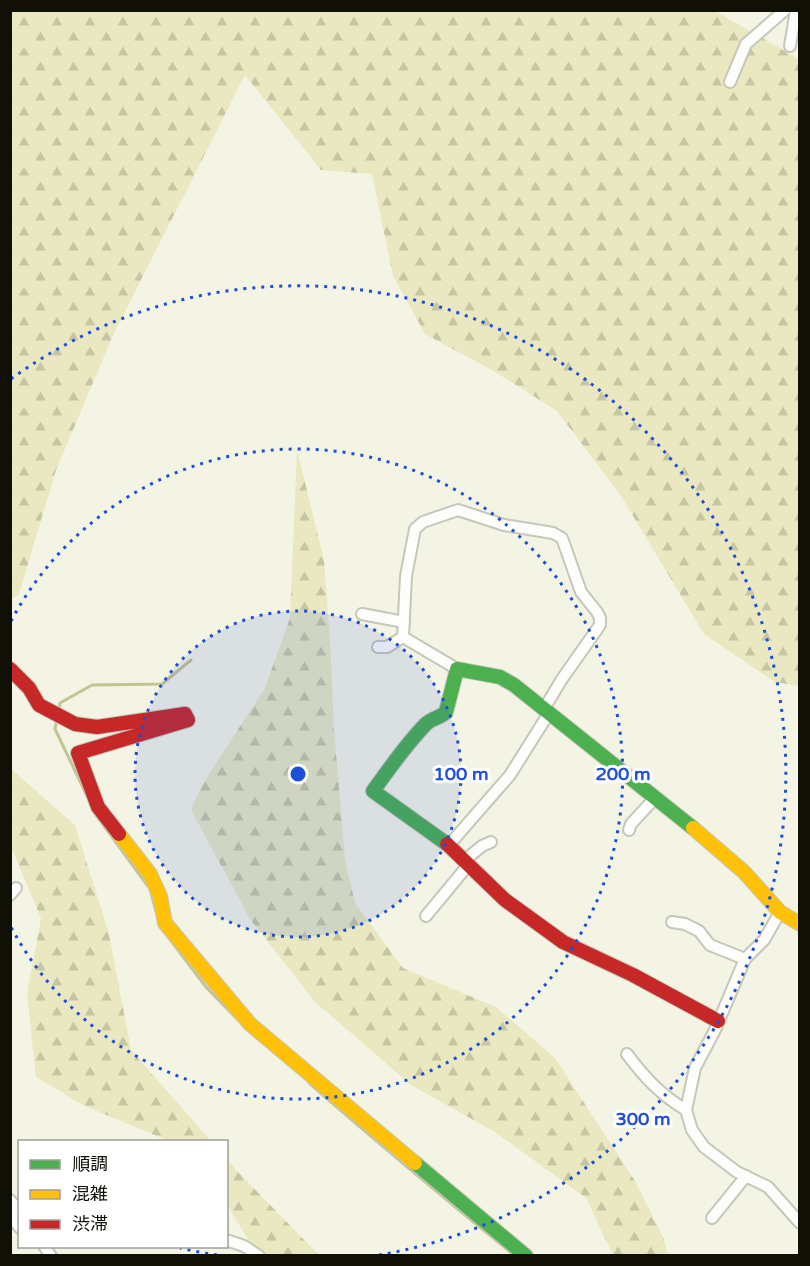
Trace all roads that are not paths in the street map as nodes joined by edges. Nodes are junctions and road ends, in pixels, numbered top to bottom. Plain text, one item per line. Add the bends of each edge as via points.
1 (784, 10) edge
2 (796, 10) edge
3 (790, 46) dead end
4 (730, 82) dead end
5 (362, 614) dead end
6 (404, 622) junction
7 (403, 637) junction
8 (378, 647) dead end
9 (10, 669) edge
10 (457, 669) junction
11 (547, 711) junction
12 (655, 798) junction
13 (629, 830) dead end
14 (491, 842) dead end
15 (449, 845) junction
16 (467, 862) junction
17 (780, 912) junction
18 (426, 916) dead end
19 (672, 922) dead end
20 (800, 924) edge
21 (745, 959) junction
22 (718, 1021) junction
23 (627, 1054) dead end
24 (686, 1110) junction
25 (746, 1176) junction
26 (712, 1218) dead end
27 (798, 1219) edge
28 (228, 1241) edge
29 (259, 1256) edge
30 (526, 1256) edge

1 - 4 street via 746,44
2 - 3 street
5 - 6 street
6 - 7 street
6 - 11 street via 406,576 415,529 423,522 458,510 562,538 581,592 597,612 600,625 562,679
7 - 8 street via 387,647
7 - 10 street
9 - 30 street via 29,687 39,705 75,723 97,727 185,714 188,720 78,753 98,807 150,874 160,896 165,923 250,1024
10 - 11 street via 500,677
10 - 15 street via 446,712 429,721 373,791
11 - 12 street
11 - 15 street via 510,775
12 - 13 street
12 - 17 street via 744,872
14 - 16 street
15 - 16 street
16 - 18 street
16 - 22 street via 505,900 563,942
17 - 20 street
17 - 21 street via 764,940
19 - 21 street via 686,924 699,931 710,945
21 - 22 street
22 - 24 street via 694,1068
23 - 24 street via 646,1080
24 - 25 street via 692,1130 704,1148
25 - 26 street
25 - 27 street via 768,1186
28 - 29 street

